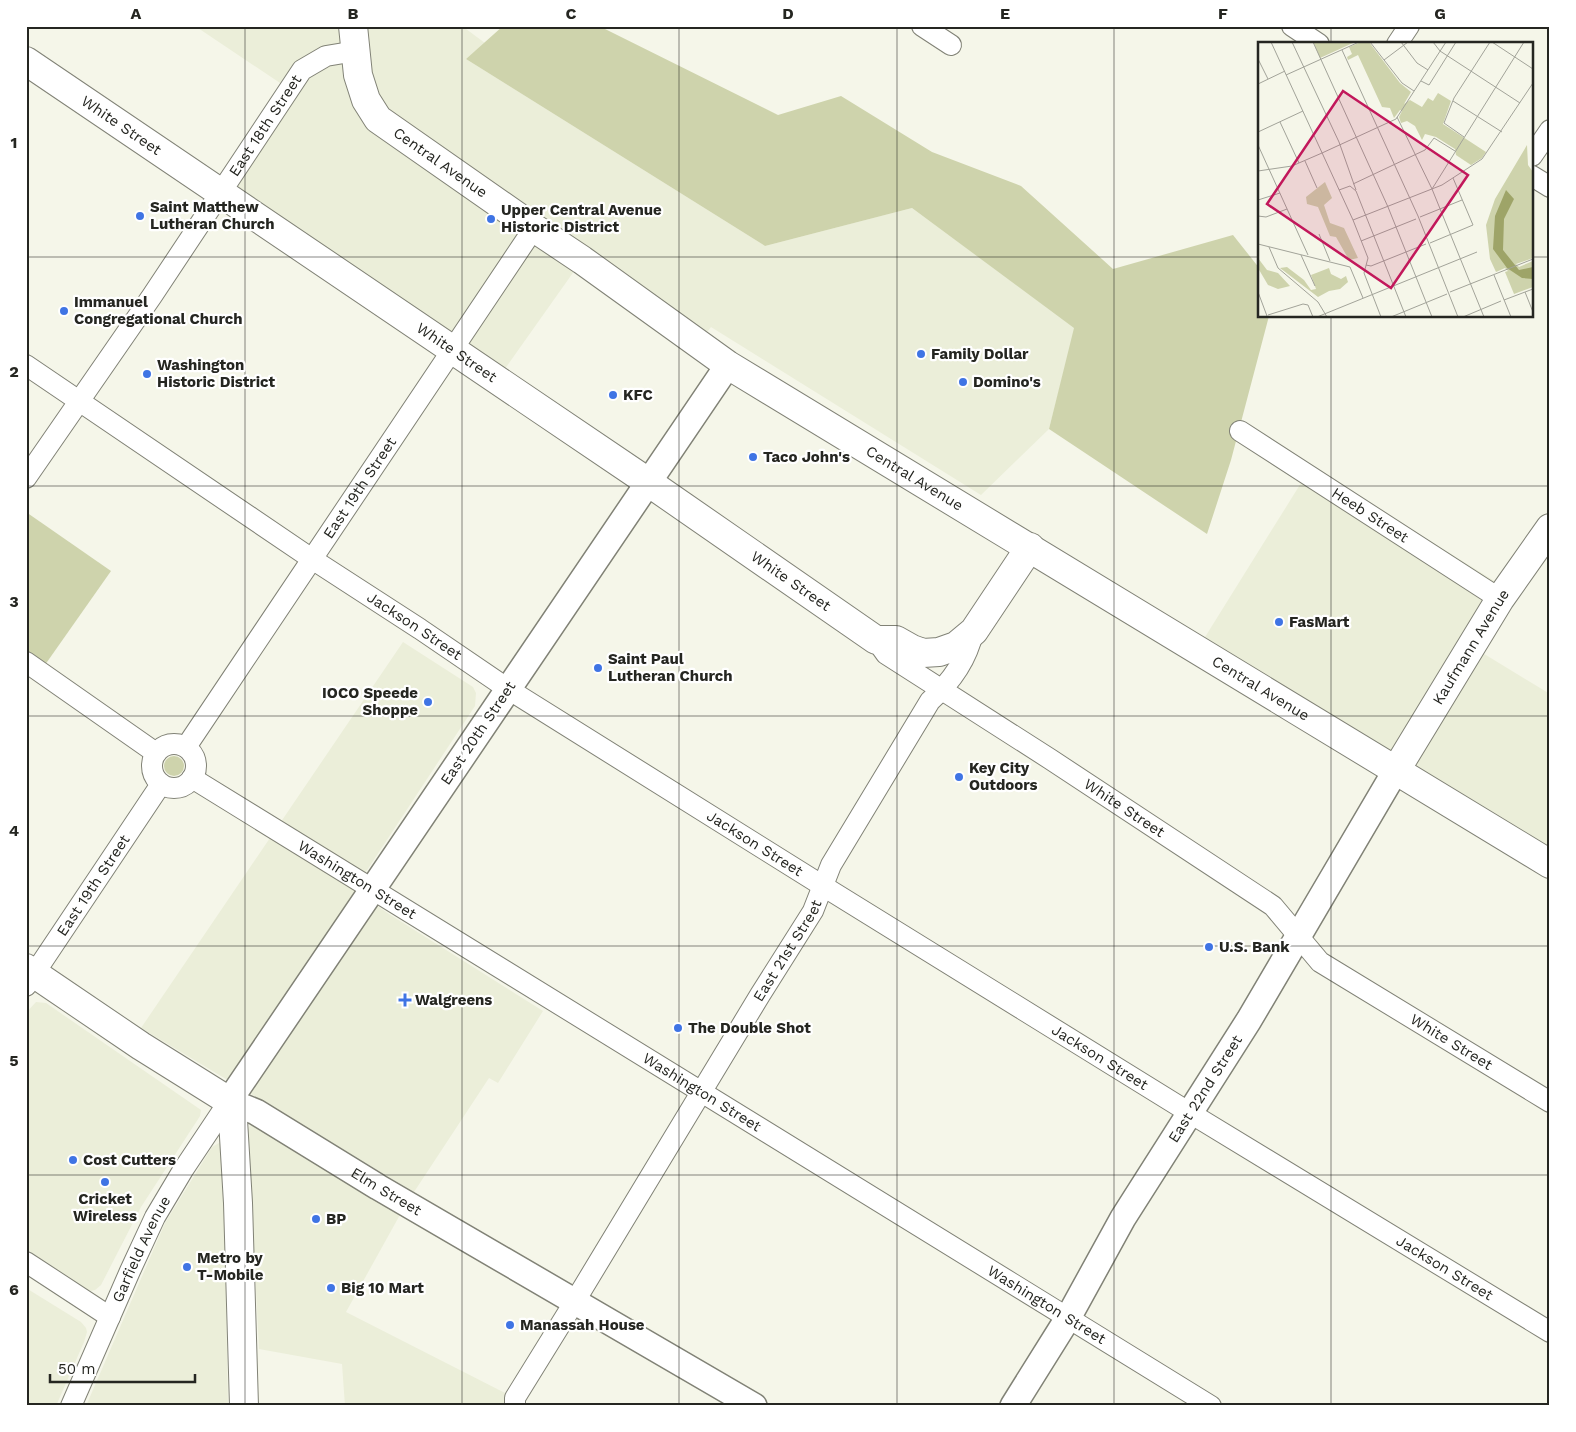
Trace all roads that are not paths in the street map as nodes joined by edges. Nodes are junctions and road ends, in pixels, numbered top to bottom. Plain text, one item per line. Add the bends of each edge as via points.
1 (922, 26) edge
2 (1292, 26) edge
3 (1409, 26) edge
4 (355, 39) edge
5 (1317, 42) edge
6 (1398, 42) edge
7 (951, 45) dead end
8 (26, 61) edge
9 (1550, 130) edge
10 (1534, 153) edge
11 (1534, 177) edge
12 (1550, 187) edge
13 (221, 192) junction
14 (534, 228) junction
15 (452, 350) junction
16 (26, 365) edge
17 (728, 365) junction
18 (79, 400) junction
19 (1240, 431) dead end
20 (26, 478) edge
21 (648, 482) junction
22 (1546, 540) edge
23 (1030, 547) junction
24 (312, 559) junction
25 (1500, 599) junction
26 (974, 631) junction
27 (876, 640) junction
28 (26, 662) edge
29 (508, 689) junction
30 (942, 690) junction
31 (186, 748) junction
32 (156, 754) junction
33 (1396, 770) junction
34 (192, 778) junction
35 (161, 784) junction
36 (1550, 864) edge
37 (823, 886) junction
38 (372, 888) junction
39 (1298, 937) junction
40 (29, 976) edge
41 (702, 1092) junction
42 (229, 1101) junction
43 (1550, 1102) edge
44 (1190, 1113) junction
45 (26, 1262) edge
46 (575, 1301) junction
47 (110, 1317) junction
48 (1068, 1318) junction
49 (1550, 1332) edge
50 (71, 1406) edge
51 (244, 1406) edge
52 (515, 1406) edge
53 (754, 1406) edge
54 (1013, 1406) edge
55 (1211, 1406) edge

1 - 7 street
2 - 5 street
3 - 6 street
4 - 13 street, East 18th Street via 302,70
4 - 14 main road, Central Avenue via 358,75 366,100 378,119
8 - 13 main road, White Street
9 - 10 street
11 - 12 street
13 - 15 main road, White Street
13 - 18 street, East 18th Street
14 - 15 street, East 19th Street
14 - 17 main road, Central Avenue
15 - 21 main road, White Street
15 - 24 street, East 19th Street
16 - 18 street, Jackson Street
17 - 21 street, East 20th Street
17 - 23 main road, Central Avenue
18 - 20 street, East 18th Street
18 - 24 street, Jackson Street
19 - 25 street, Heeb Street
21 - 27 main road, White Street
21 - 29 street, East 20th Street
22 - 25 main road, Kaufmann Avenue
23 - 26 main road, East 21st Street
23 - 33 main road, Central Avenue
24 - 29 street, Jackson Street
24 - 31 street, East 19th Street
25 - 33 main road, Kaufmann Avenue
26 - 27 main road via 956,646 939,652 923,653 896,640
26 - 30 street, East 21st Street via 970,646
27 - 30 street, White Street via 886,654
28 - 32 street
29 - 37 street, Jackson Street
29 - 38 street, East 20th Street
30 - 37 street, East 21st Street via 930,701 882,780 831,865
30 - 39 street, White Street via 1273,906
31 - 32 street via 175,744 165,746
31 - 34 street via 196,765
32 - 35 street via 153,773
33 - 36 main road, Central Avenue
33 - 39 street, East 22nd Street
34 - 35 street via 181,786
34 - 38 street, Washington Street
35 - 40 street, East 19th Street
37 - 41 street, East 21st Street via 813,911
37 - 44 street, Jackson Street
38 - 41 street, Washington Street
38 - 42 street, East 20th Street
39 - 43 street, White Street via 1320,962
39 - 44 street, East 22nd Street
40 - 42 main road, Elm Street
41 - 46 street, East 21st Street
41 - 48 street, Washington Street
42 - 46 street, Elm Street via 256,1112
42 - 47 street, Garfield Avenue via 155,1217
42 - 51 main road via 238,1203
44 - 48 street, East 22nd Street via 1123,1218
44 - 49 street, Jackson Street
45 - 47 street
46 - 52 street, East 21st Street via 514,1398
46 - 53 street, Elm Street
47 - 50 street, Garfield Avenue
48 - 54 street, East 22nd Street
48 - 55 street, Washington Street

